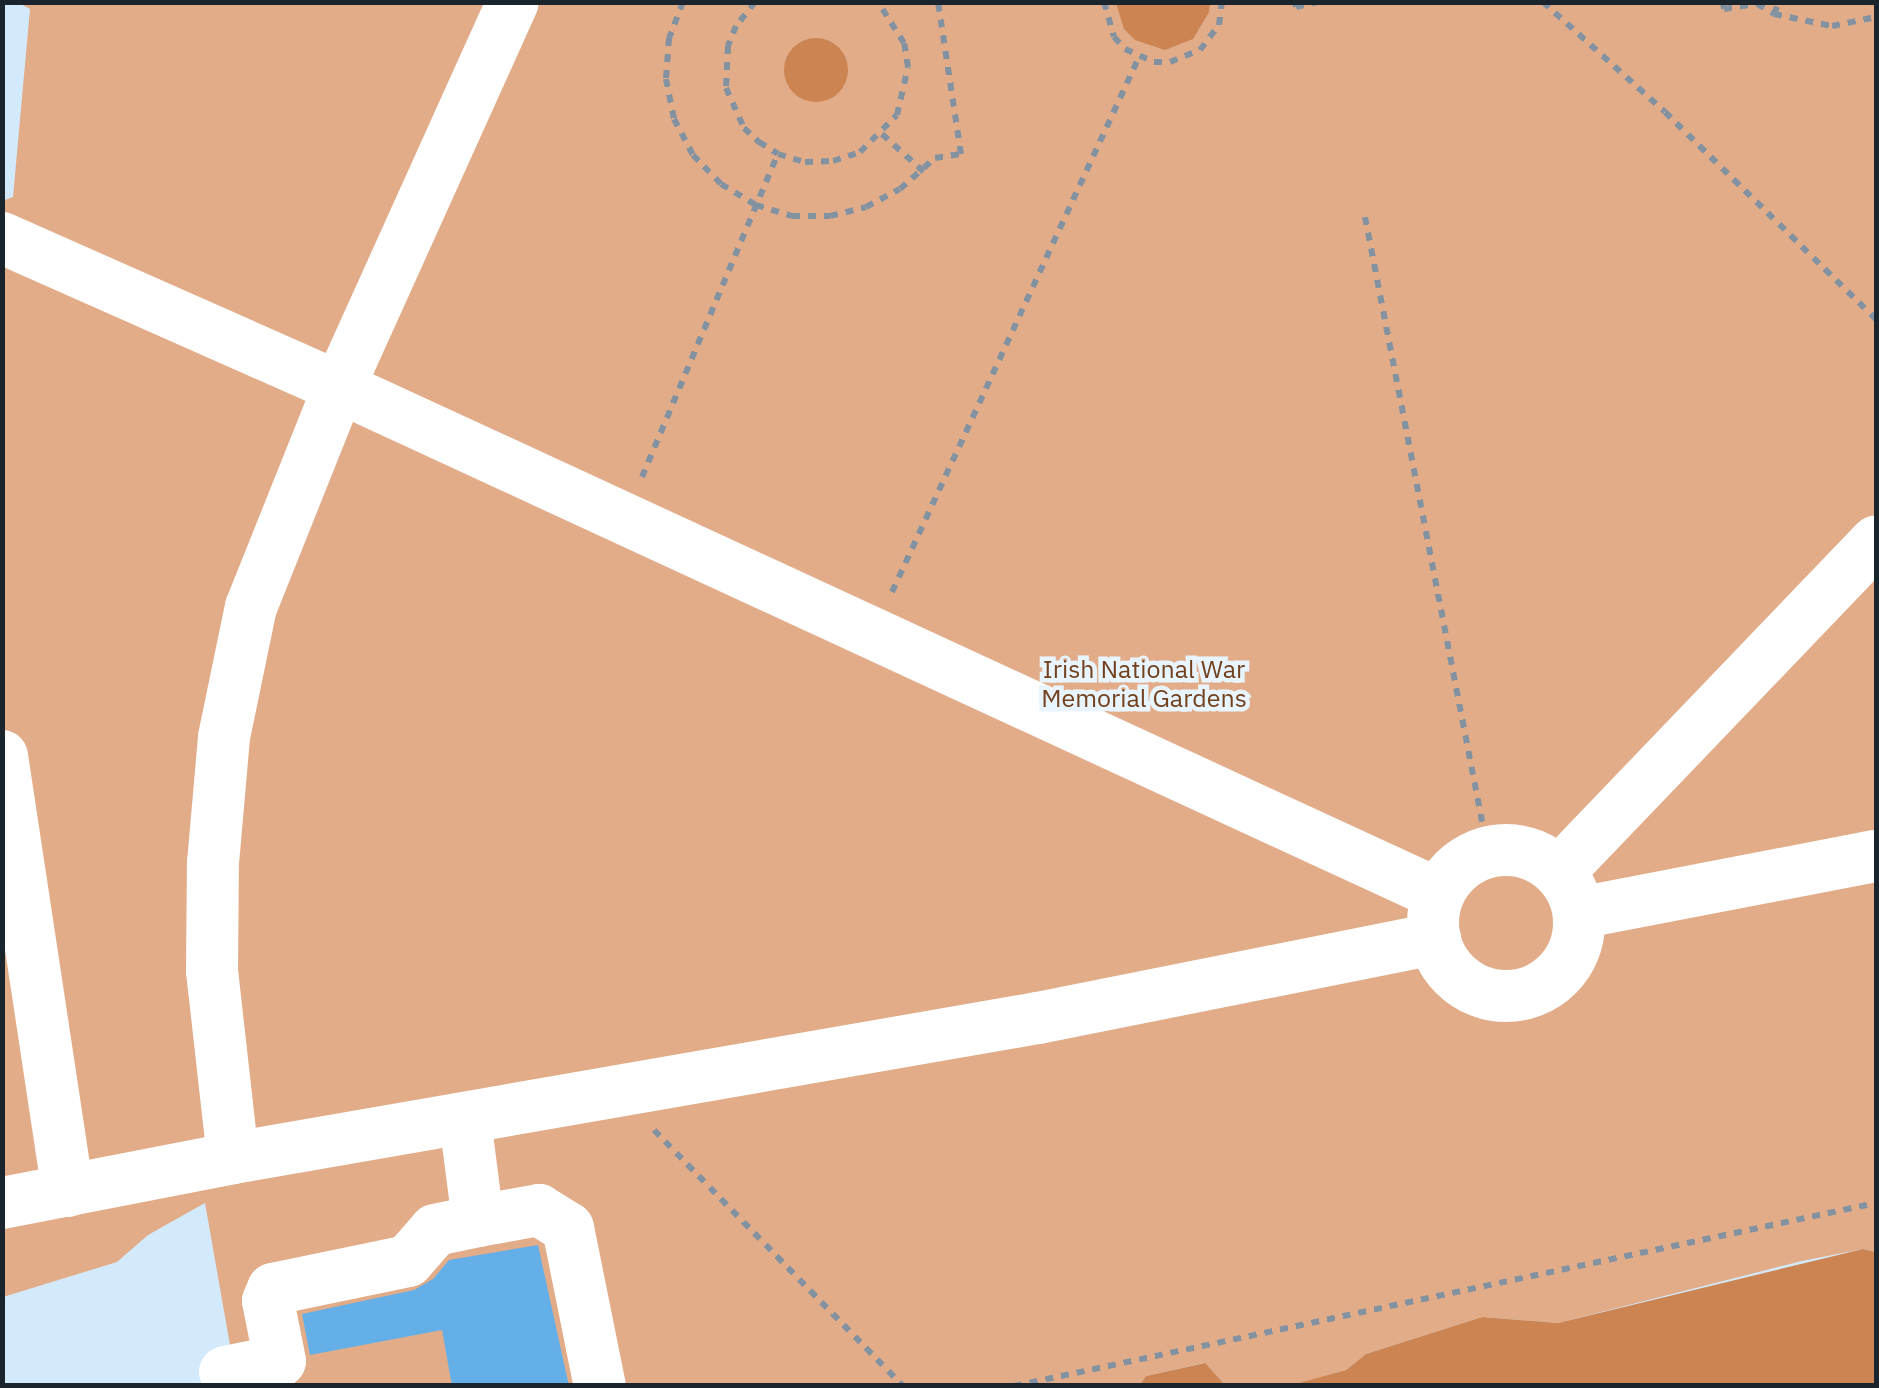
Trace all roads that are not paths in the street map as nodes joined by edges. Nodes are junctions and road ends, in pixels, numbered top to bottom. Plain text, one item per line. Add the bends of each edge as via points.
1 (513, 2) edge
2 (2, 238) edge
3 (338, 387) junction
4 (1876, 542) edge
5 (2, 756) edge
6 (1876, 856) edge
7 (1569, 892) junction
8 (1436, 917) junction
9 (465, 1119) junction
10 (233, 1158) junction
11 (68, 1191) junction
12 (2, 1203) edge
13 (478, 1220) junction
14 (225, 1372) dead end
15 (600, 1386) edge

1 - 3 lane
2 - 3 lane
3 - 8 lane via 873,634
3 - 10 lane via 252,608 224,738 212,971
4 - 7 lane
5 - 11 lane
6 - 7 lane
7 - 8 lane via 1526,853 1488,852 1458,868
7 - 8 lane via 1579,935 1559,975 1520,996 1498,996 1457,978
8 - 9 lane via 1038,1018
9 - 10 lane
9 - 13 lane
10 - 11 lane
11 - 12 lane
13 - 14 lane via 436,1230 408,1260 273,1288 268,1301 280,1361
13 - 15 lane via 539,1210 568,1228

